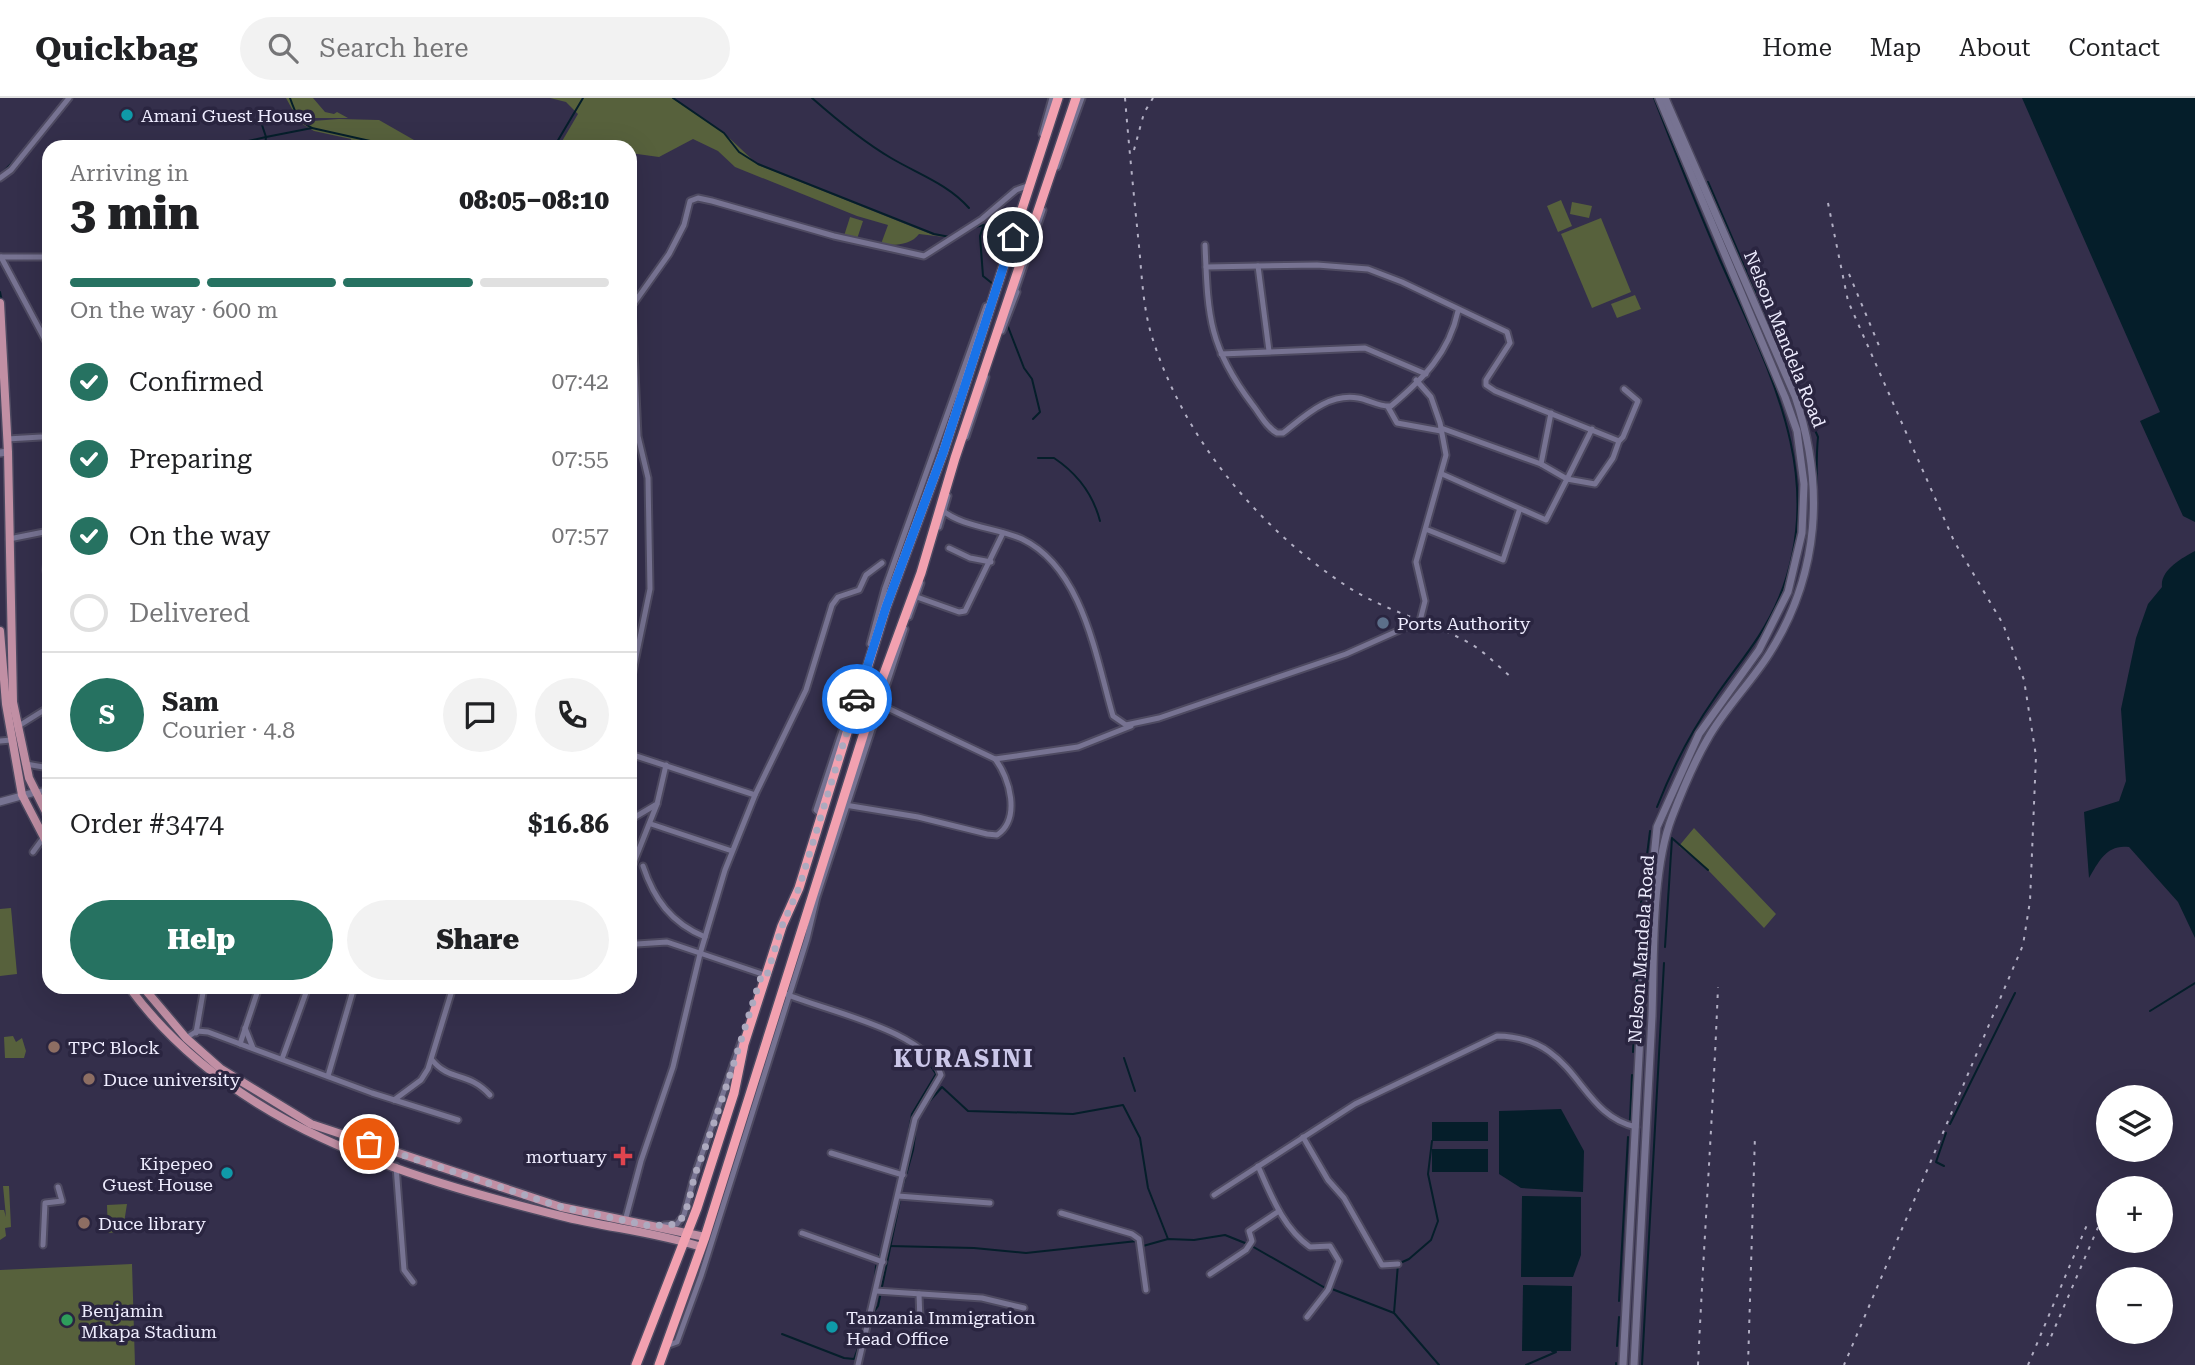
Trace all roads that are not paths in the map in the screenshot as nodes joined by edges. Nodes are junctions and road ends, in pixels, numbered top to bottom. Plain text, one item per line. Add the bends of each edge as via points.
1 (69, 98) edge
2 (1052, 98) edge
3 (1058, 98) edge
4 (1076, 98) edge
5 (1082, 98) edge
6 (1659, 98) edge
7 (1665, 98) edge
8 (0, 177) edge
9 (1028, 185) junction
10 (1205, 244) dead end
11 (0, 257) edge
12 (42, 257) edge
13 (1258, 266) junction
14 (1206, 267) junction
15 (1014, 291) junction
16 (637, 299) edge
17 (0, 303) edge
18 (1458, 311) junction
19 (42, 334) edge
20 (1269, 351) junction
21 (1221, 354) junction
22 (1426, 374) junction
23 (1416, 380) junction
24 (1625, 389) dead end
25 (637, 406) edge
26 (1388, 407) junction
27 (1550, 413) junction
28 (1592, 429) junction
29 (1441, 430) junction
30 (40, 437) dead end
31 (7, 439) junction
32 (1619, 441) junction
33 (4, 452) edge
34 (1541, 464) junction
35 (1442, 474) junction
36 (1567, 479) junction
37 (943, 511) junction
38 (1519, 511) junction
39 (1428, 530) junction
40 (42, 532) edge
41 (1003, 533) junction
42 (9, 538) junction
43 (949, 548) dead end
44 (991, 562) junction
45 (882, 563) dead end
46 (915, 597) junction
47 (0, 631) edge
48 (638, 649) joint
49 (637, 654) edge
50 (877, 703) junction
51 (42, 712) edge
52 (1139, 722) junction
53 (17, 727) junction
54 (11, 740) junction
55 (0, 741) edge
56 (637, 756) edge
57 (640, 757) junction
58 (637, 758) edge
59 (995, 759) junction
60 (26, 764) junction
61 (666, 765) junction
62 (42, 767) edge
63 (42, 791) edge
64 (36, 792) junction
65 (22, 794) junction
66 (755, 795) junction
67 (0, 802) edge
68 (42, 804) edge
69 (657, 804) junction
70 (844, 804) junction
71 (637, 816) edge
72 (651, 824) junction
73 (42, 833) edge
74 (42, 840) edge
75 (637, 851) edge
76 (732, 851) junction
77 (33, 852) dead end
78 (643, 866) dead end
79 (705, 937) junction
80 (637, 944) dead end
81 (701, 954) junction
82 (766, 975) junction
83 (135, 994) edge
84 (149, 994) edge
85 (203, 994) edge
86 (257, 994) edge
87 (305, 994) edge
88 (352, 994) edge
89 (451, 994) edge
90 (787, 994) junction
91 (245, 1028) junction
92 (197, 1033) junction
93 (186, 1038) junction
94 (240, 1044) junction
95 (253, 1048) junction
96 (282, 1059) junction
97 (432, 1060) junction
98 (328, 1076) junction
99 (490, 1095) dead end
100 (394, 1100) junction
101 (458, 1121) dead end
102 (1636, 1127) junction
103 (1303, 1137) junction
104 (831, 1153) dead end
105 (396, 1166) junction
106 (1258, 1166) junction
107 (903, 1175) junction
108 (58, 1187) dead end
109 (1214, 1195) dead end
110 (898, 1196) junction
111 (990, 1203) dead end
112 (1279, 1211) junction
113 (1060, 1213) dead end
114 (692, 1220) junction
115 (625, 1222) junction
116 (650, 1226) junction
117 (670, 1233) junction
118 (802, 1233) dead end
119 (705, 1237) junction
120 (687, 1238) junction
121 (43, 1245) dead end
122 (701, 1247) junction
123 (681, 1253) junction
124 (883, 1262) junction
125 (1398, 1264) dead end
126 (1210, 1274) dead end
127 (413, 1282) dead end
128 (1146, 1290) dead end
129 (876, 1291) junction
130 (919, 1294) junction
131 (1024, 1308) dead end
132 (1307, 1317) dead end
133 (920, 1321) dead end
134 (666, 1346) junction
135 (636, 1365) edge
136 (659, 1365) edge
137 (858, 1365) edge
138 (1623, 1365) edge
139 (1634, 1365) edge

1 - 8 street via 11,170
2 - 9 street
3 - 9 highway
4 - 15 highway
5 - 15 street
6 - 102 main road, Nelson Mandela Road via 1789,408 1802,462 1804,508 1797,563 1775,622 1699,734 1657,827 1649,881
7 - 139 main road, Nelson Mandela Road via 1795,396 1809,442 1815,510 1810,559 1800,593 1770,653 1707,740 1667,833 1654,959
9 - 16 street via 925,256 692,199 669,254
9 - 82 highway via 943,453 886,607 822,815
10 - 14 street
11 - 12 street
11 - 19 street
13 - 14 street
13 - 18 street via 1368,270
13 - 20 street
14 - 21 street via 1213,335
15 - 37 highway via 955,458
17 - 31 main road
18 - 22 street via 1452,337
18 - 27 street via 1498,326 1510,336 1486,385
20 - 21 street
20 - 22 street via 1365,348
21 - 26 street via 1243,392 1277,433 1314,408 1341,398 1361,398
22 - 23 street
23 - 26 street
23 - 29 street via 1430,397
24 - 32 street via 1638,401
25 - 48 street via 639,449 648,478 650,589
26 - 29 street via 1397,424
27 - 28 street
27 - 34 street
28 - 32 street
28 - 36 street
29 - 34 street
29 - 35 street via 1446,455
30 - 31 street
31 - 33 main road
32 - 36 street via 1595,484
33 - 42 main road
34 - 36 street
35 - 38 street
35 - 39 street
36 - 38 street via 1546,520
37 - 41 street
37 - 46 highway
38 - 39 street via 1503,561
39 - 52 street via 1416,562 1425,607 1417,624 1346,654
40 - 42 street
41 - 44 street
41 - 52 street via 1025,540 1065,576 1080,605 1113,716 1126,725
42 - 53 main road
43 - 44 street
44 - 46 street via 963,612
45 - 66 street via 866,575 859,590 838,597 832,605 806,690
46 - 50 highway
47 - 54 main road
48 - 49 street
50 - 59 street
50 - 70 highway
51 - 53 street
52 - 59 street via 1078,747
53 - 60 main road
54 - 55 street
54 - 65 main road
56 - 57 street
57 - 58 street
57 - 61 street
59 - 70 street via 1006,776 1012,800 1006,826 997,835
60 - 62 street
60 - 64 main road
61 - 66 street
61 - 69 street
63 - 64 street
64 - 65 main road
64 - 68 main road
65 - 67 main road
65 - 73 main road
66 - 76 street
69 - 71 street
69 - 72 street
70 - 90 highway
72 - 75 street
72 - 76 street
74 - 77 street
76 - 79 street
78 - 79 street via 659,903
79 - 81 street
80 - 81 street via 667,942
81 - 82 street
81 - 115 street via 673,1068
82 - 114 highway
82 - 116 street via 684,1215 677,1224
83 - 105 main road via 191,1056 255,1104 334,1145
84 - 93 main road
85 - 92 street
86 - 91 street
87 - 96 street
88 - 98 street
89 - 97 street
90 - 107 street via 906,1039 940,1071 941,1080 915,1119
90 - 119 highway
90 - 134 street via 701,1276 677,1342
91 - 94 street
91 - 95 street
92 - 93 street
92 - 94 street via 208,1032
93 - 115 main road via 221,1069 324,1129 561,1207
94 - 95 street
95 - 96 street
96 - 98 street
97 - 99 street via 444,1072 472,1079
97 - 100 street via 421,1080
98 - 100 street
100 - 101 street
102 - 103 street via 1606,1113 1550,1050 1516,1036 1497,1036 1355,1104
102 - 138 main road, Nelson Mandela Road
103 - 106 street
103 - 125 street via 1382,1265
104 - 107 street
105 - 117 main road via 562,1216
105 - 127 street via 405,1272
106 - 109 street
106 - 112 street
107 - 110 street
108 - 121 street via 62,1201 46,1203 43,1209
110 - 111 street
110 - 124 street
112 - 126 street via 1250,1231 1252,1241 1246,1250
112 - 132 street via 1306,1244 1330,1246 1339,1261 1328,1290
113 - 128 street via 1139,1239
114 - 117 main road
114 - 120 highway
115 - 116 main road
116 - 117 main road
117 - 120 main road
117 - 123 main road
118 - 124 street
119 - 120 main road
119 - 122 highway
120 - 122 main road
120 - 123 highway
122 - 134 highway
123 - 135 highway
124 - 129 street
129 - 130 street
129 - 137 street
130 - 131 street via 982,1297
130 - 133 street
134 - 136 highway

